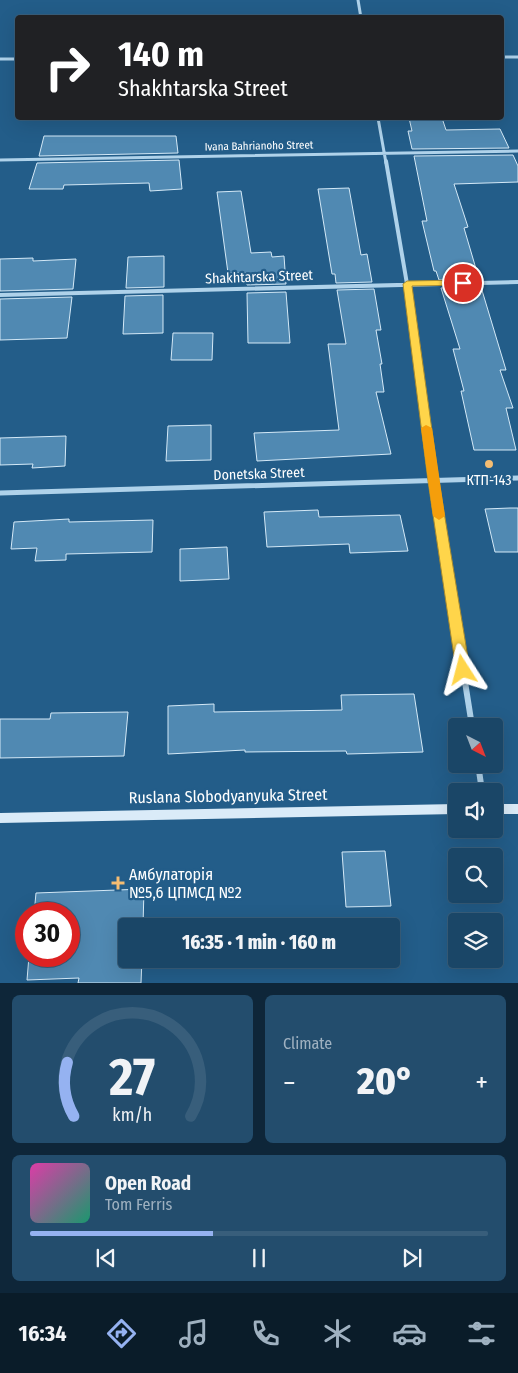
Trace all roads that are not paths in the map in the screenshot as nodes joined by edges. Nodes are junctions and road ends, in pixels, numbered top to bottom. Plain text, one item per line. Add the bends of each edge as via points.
1 (358, 0) edge
2 (360, 15) edge
3 (504, 57) edge
4 (518, 57) edge
5 (0, 59) edge
6 (15, 59) edge
7 (378, 120) edge
8 (518, 151) edge
9 (385, 152) junction
10 (0, 160) edge
11 (518, 282) edge
12 (407, 284) junction
13 (0, 295) edge
14 (518, 478) edge
15 (433, 481) junction
16 (0, 493) edge
17 (471, 718) edge
18 (448, 809) edge
19 (503, 809) edge
20 (518, 809) edge
21 (0, 818) edge

1 - 2 street
3 - 4 street
5 - 6 street
7 - 9 street
8 - 9 street, Ivana Bahrianoho Street
9 - 10 street, Ivana Bahrianoho Street
9 - 12 street
11 - 12 street, Shakhtarska Street
12 - 13 street, Shakhtarska Street
12 - 15 street
14 - 15 street, Donetska Street
15 - 16 street, Donetska Street
15 - 17 street
18 - 21 main road, Ruslana Slobodyanyuka Street
19 - 20 main road

